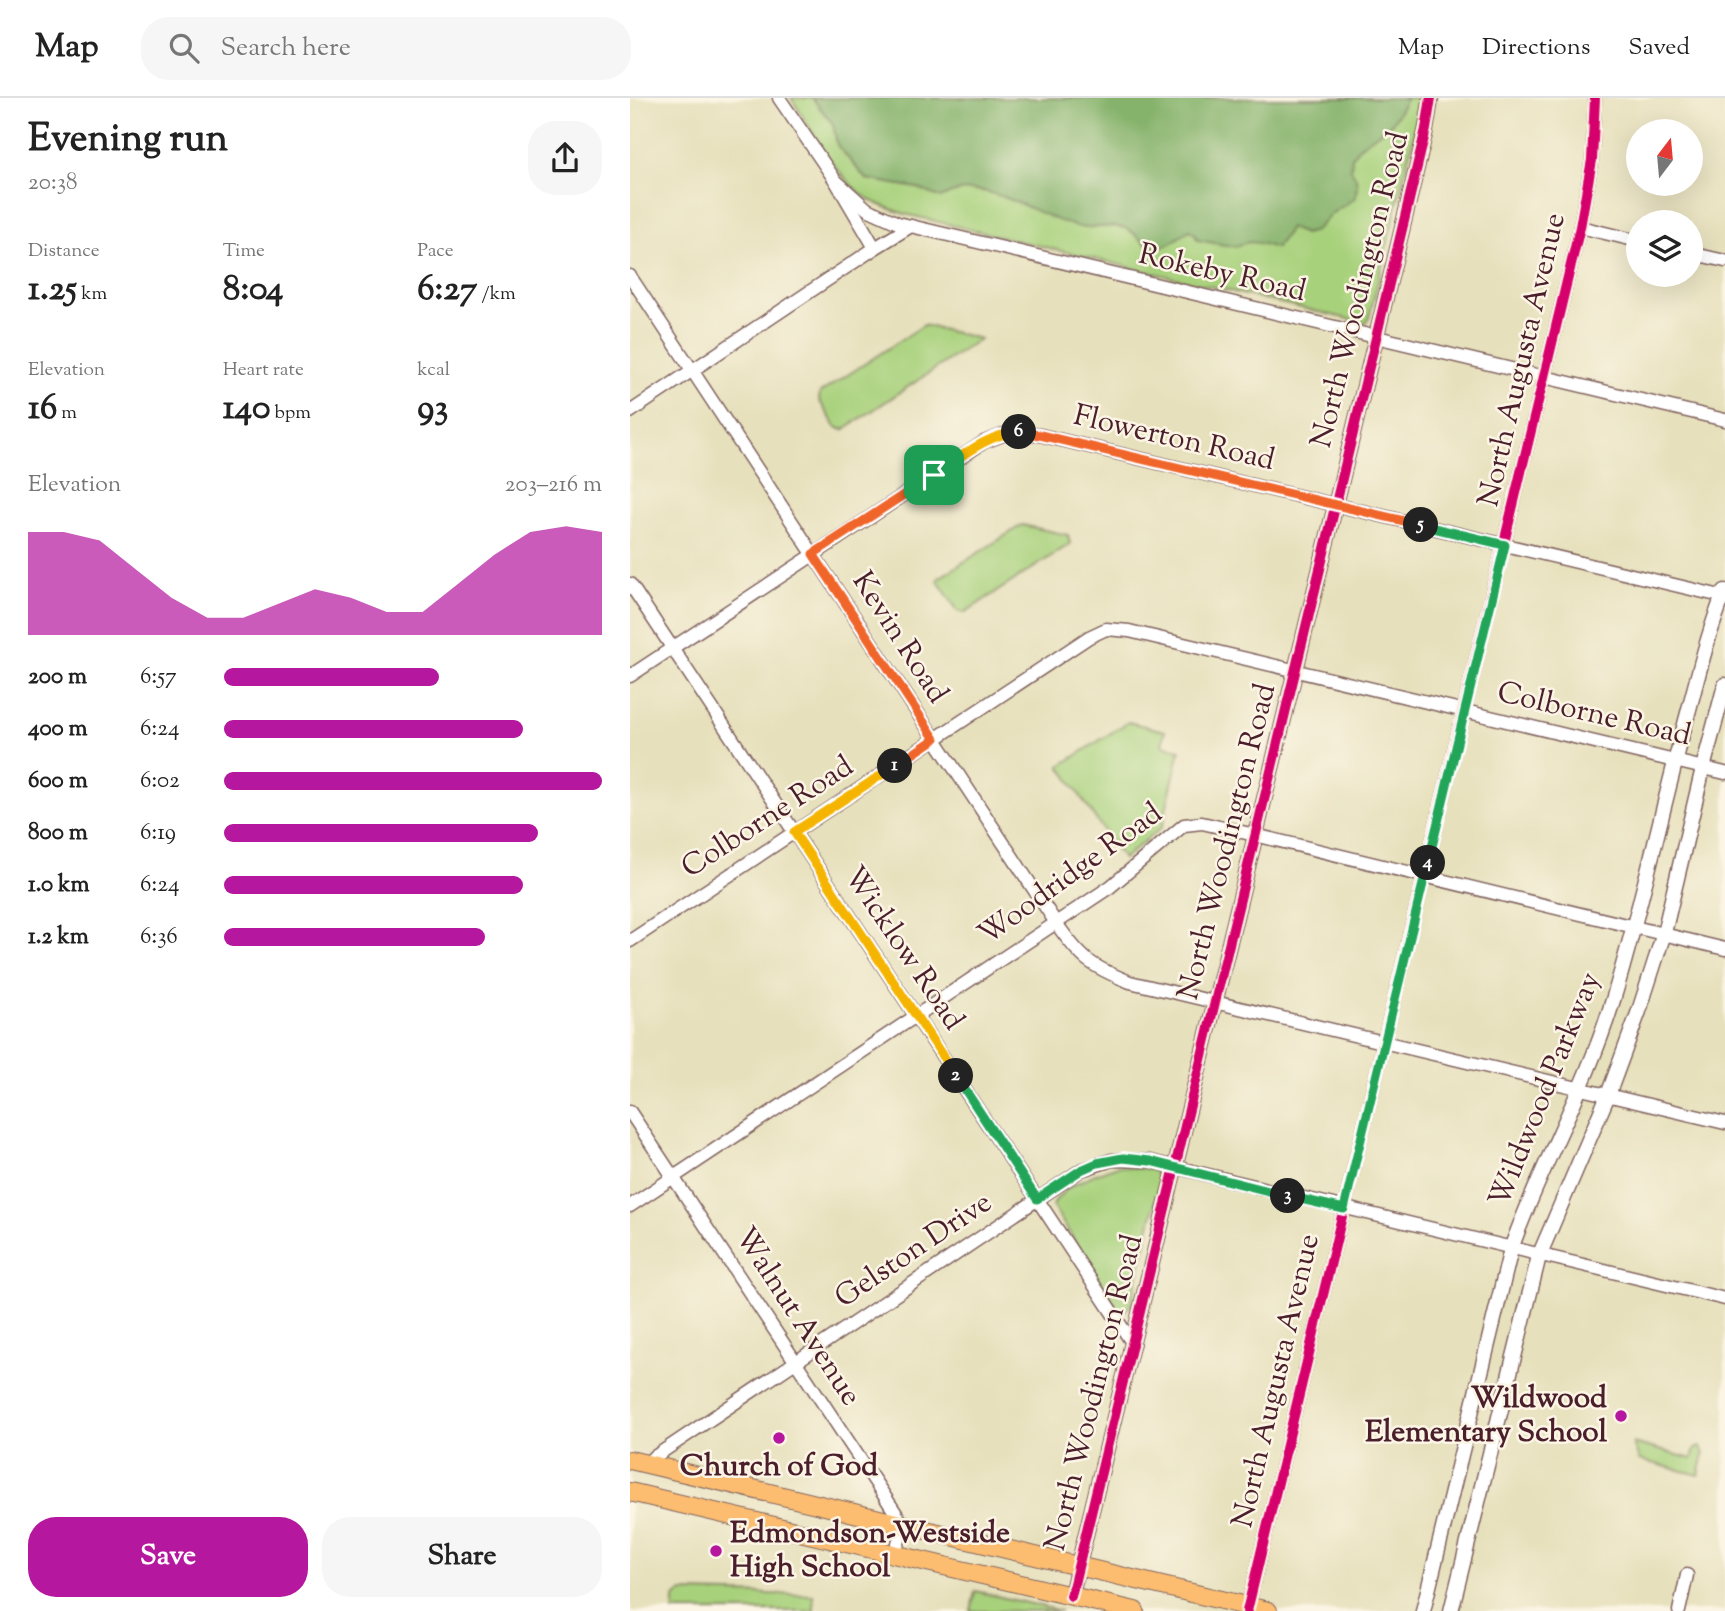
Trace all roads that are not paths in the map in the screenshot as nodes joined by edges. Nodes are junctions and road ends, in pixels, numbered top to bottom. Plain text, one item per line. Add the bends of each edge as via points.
1 (779, 98) edge
2 (1431, 98) edge
3 (1595, 98) edge
4 (835, 180) junction
5 (911, 226) junction
6 (1580, 228) junction
7 (1626, 238) edge
8 (875, 248) junction
9 (1703, 256) edge
10 (1725, 261) edge
11 (630, 276) edge
12 (1376, 338) junction
13 (692, 371) junction
14 (1544, 378) junction
15 (630, 412) edge
16 (1725, 420) edge
17 (1335, 505) junction
18 (1505, 545) junction
19 (813, 554) junction
20 (630, 584) edge
21 (1724, 595) edge
22 (672, 648) junction
23 (1295, 670) junction
24 (630, 676) edge
25 (1725, 685) edge
26 (1464, 711) junction
27 (935, 739) junction
28 (1675, 761) junction
29 (1703, 768) junction
30 (1725, 773) edge
31 (794, 832) junction
32 (1255, 835) junction
33 (1425, 876) junction
34 (1056, 923) junction
35 (1634, 926) junction
36 (1664, 933) junction
37 (630, 941) edge
38 (1725, 949) edge
39 (1215, 1001) junction
40 (916, 1016) junction
41 (1385, 1042) junction
42 (1580, 1089) junction
43 (1608, 1095) junction
44 (630, 1112) edge
45 (1725, 1123) edge
46 (1175, 1168) junction
47 (674, 1177) junction
48 (1037, 1199) junction
49 (630, 1206) edge
50 (1344, 1209) junction
51 (1511, 1249) junction
52 (1539, 1256) junction
53 (1725, 1299) edge
54 (1133, 1344) junction
55 (794, 1362) junction
56 (637, 1462) edge
57 (630, 1492) edge
58 (903, 1524) junction
59 (895, 1555) junction
60 (1079, 1565) junction
61 (1687, 1575) dead end
62 (1071, 1596) junction
63 (1248, 1609) edge
64 (1135, 1611) edge
65 (1268, 1611) edge
66 (1423, 1611) edge
67 (1451, 1611) edge
68 (1679, 1611) edge

1 - 4 street
2 - 12 street, North Woodington Road
3 - 6 street, North Augusta Avenue via 1592,160
4 - 5 street, Rokeby Road via 867,209
4 - 8 street
5 - 8 street
5 - 12 street, Rokeby Road
6 - 7 street
6 - 14 street, North Augusta Avenue
8 - 13 street
9 - 10 street
11 - 13 street, Kevin Road
12 - 14 street, Rokeby Road
12 - 17 street, North Woodington Road
13 - 15 street
13 - 19 street, Kevin Road
14 - 16 street, Rokeby Road
14 - 18 street, North Augusta Avenue
17 - 18 street, Flowerton Road
17 - 19 street, Flowerton Road via 1040,435 1008,433 984,442
17 - 23 street, North Woodington Road
18 - 21 street, Flowerton Road
18 - 26 street, North Augusta Avenue
19 - 22 street, Flowerton Road
19 - 27 street, Kevin Road
20 - 22 street, Wicklow Road
21 - 28 street, Wildwood Parkway
22 - 24 street, Flowerton Road
22 - 31 street, Wicklow Road
23 - 26 street, Colborne Road
23 - 27 street, Colborne Road via 1107,629
23 - 32 street, North Woodington Road
25 - 29 street, Wildwood Parkway
26 - 28 street, Colborne Road
26 - 33 street, North Augusta Avenue
27 - 31 street, Colborne Road
27 - 34 street, Kevin Road
28 - 29 street, Colborne Road
28 - 35 street, Wildwood Parkway
29 - 30 street, Colborne Road
29 - 36 street, Wildwood Parkway
31 - 37 street, Colborne Road
31 - 40 street, Wicklow Road
32 - 33 street, Woodridge Road
32 - 34 street, Woodridge Road via 1202,823 1184,825 1110,887
32 - 39 street, North Woodington Road
33 - 35 street, Woodridge Road
33 - 41 street, North Augusta Avenue
34 - 39 street, Kevin Road via 1082,958 1100,970 1130,982
34 - 40 street, Woodridge Road
35 - 36 street, Woodridge Road
35 - 42 street, Wildwood Parkway
36 - 38 street, Woodridge Road
36 - 43 street, Wildwood Parkway
39 - 41 street, Kevin Road
39 - 46 street, North Woodington Road
40 - 47 street, Woodridge Road
40 - 48 street, Wicklow Road
41 - 42 street, Kevin Road
41 - 50 street, North Augusta Avenue
42 - 43 street, Kevin Road
42 - 51 street, Wildwood Parkway
43 - 45 street, Kevin Road
43 - 52 street, Wildwood Parkway
44 - 47 street, Walnut Avenue
46 - 48 street, Gelston Drive via 1150,1161 1112,1160 1081,1170
46 - 50 street, Gelston Drive
46 - 54 street, North Woodington Road
47 - 49 street, Woodridge Road
47 - 55 street, Walnut Avenue
48 - 54 street, Wicklow Road
48 - 55 street, Gelston Drive
50 - 51 street, Gelston Drive
50 - 63 street, North Augusta Avenue
51 - 52 street, Gelston Drive
51 - 66 street, Wildwood Parkway
52 - 53 street, Gelston Drive
52 - 67 street, Wildwood Parkway
54 - 60 street, North Woodington Road
55 - 56 street, Gelston Drive
55 - 58 street, Walnut Avenue
56 - 58 main road
57 - 59 main road
58 - 59 street
58 - 60 main road
59 - 62 main road
60 - 62 street, North Woodington Road
60 - 63 main road
61 - 68 street
62 - 64 main road
63 - 65 main road

